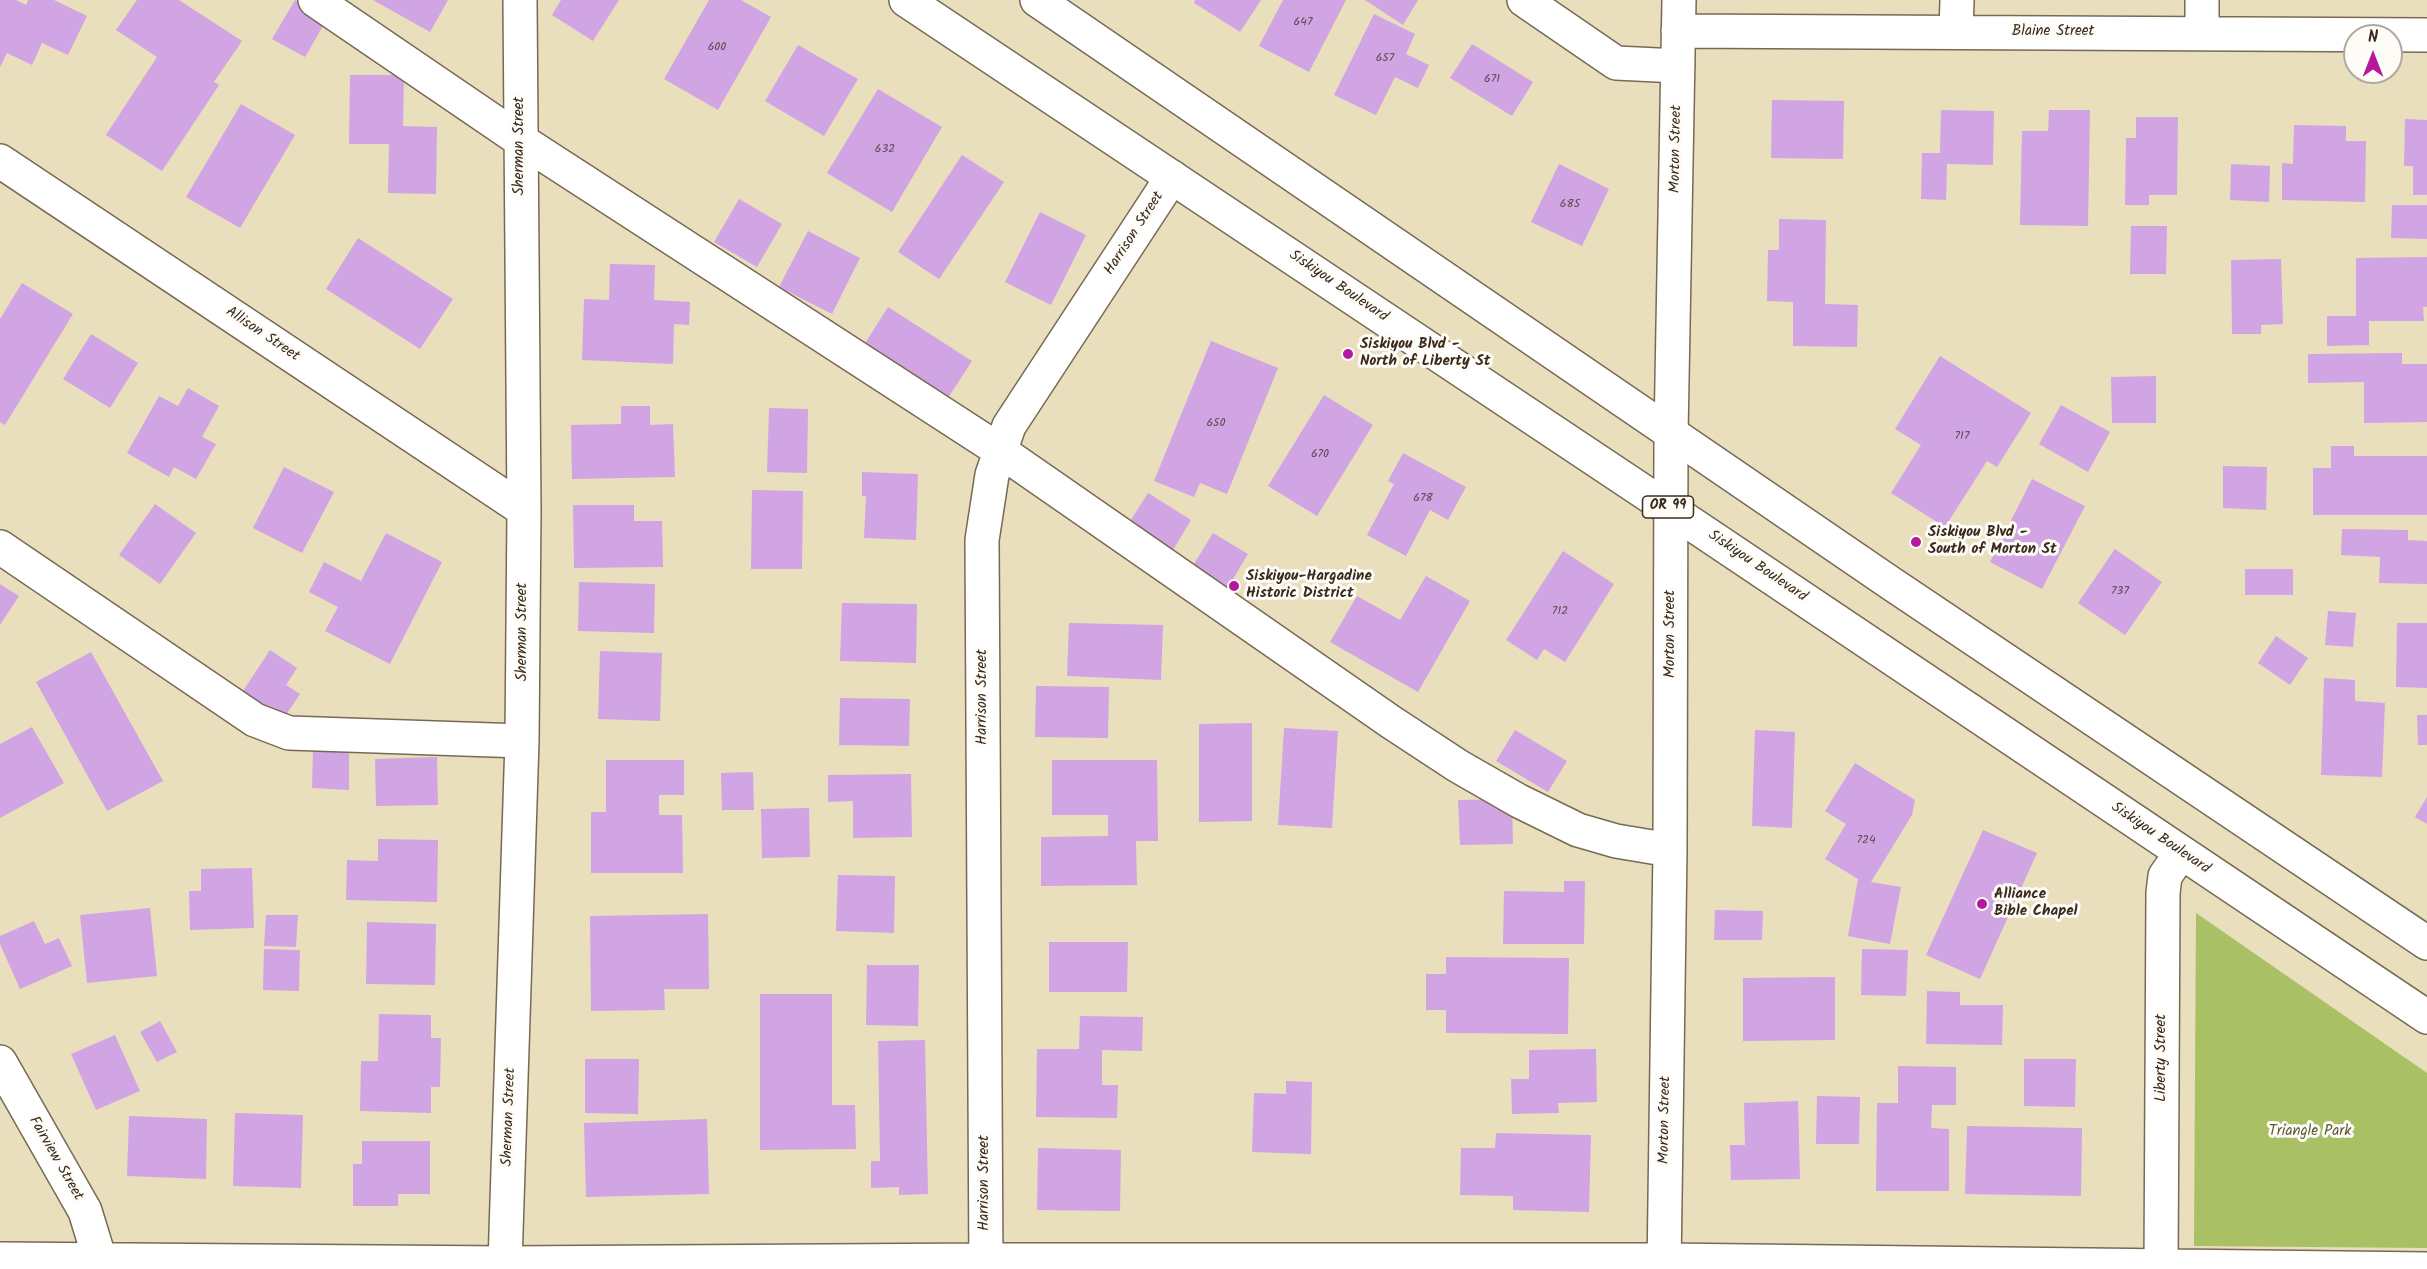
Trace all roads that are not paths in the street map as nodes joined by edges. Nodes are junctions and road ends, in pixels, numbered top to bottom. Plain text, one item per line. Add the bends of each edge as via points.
1 (315, 0) edge
2 (520, 0) edge
3 (906, 0) edge
4 (1037, 0) edge
5 (1524, 0) edge
6 (2202, 0) edge
7 (1679, 16) edge
8 (1956, 16) edge
9 (2202, 34) junction
10 (2427, 35) edge
11 (1678, 66) junction
12 (519, 139) junction
13 (0, 161) edge
14 (1172, 177) junction
15 (1671, 434) junction
16 (999, 450) junction
17 (524, 510) junction
18 (1671, 510) junction
19 (0, 547) edge
20 (522, 741) junction
21 (1670, 850) junction
22 (2181, 853) junction
23 (2427, 943) edge
24 (2427, 1017) edge
25 (0, 1062) edge
26 (0, 1259) edge
27 (100, 1260) junction
28 (505, 1263) junction
29 (986, 1264) edge
30 (1664, 1264) edge
31 (2161, 1267) edge
32 (2427, 1269) edge

1 - 12 street
2 - 12 street, Sherman Street
3 - 14 street, Siskiyou Boulevard / OR 99
4 - 15 street
5 - 11 street via 1616,63
6 - 9 street
7 - 8 street, Blaine Street
7 - 11 street, Morton Street
8 - 9 street, Blaine Street
9 - 10 street, Blaine Street
11 - 15 street, Morton Street
12 - 16 street
12 - 17 street, Sherman Street
13 - 17 street, Allison Street
14 - 16 street, Harrison Street via 1009,426
14 - 18 street, Siskiyou Boulevard / OR 99
15 - 18 street, Morton Street
15 - 23 street
16 - 21 street via 1458,766 1578,830
16 - 29 street, Harrison Street via 982,540
17 - 20 street, Sherman Street
18 - 21 street, Morton Street
18 - 22 street, Siskiyou Boulevard / OR 99
19 - 20 street via 255,720 289,733
20 - 28 street, Sherman Street
21 - 30 street, Morton Street
22 - 24 street, Siskiyou Boulevard / OR 99
22 - 31 street, Liberty Street via 2165,876 2163,893
25 - 27 street, Fairview Street via 85,1211
26 - 27 street
27 - 28 street
28 - 29 street
29 - 30 street
30 - 31 street
31 - 32 street

